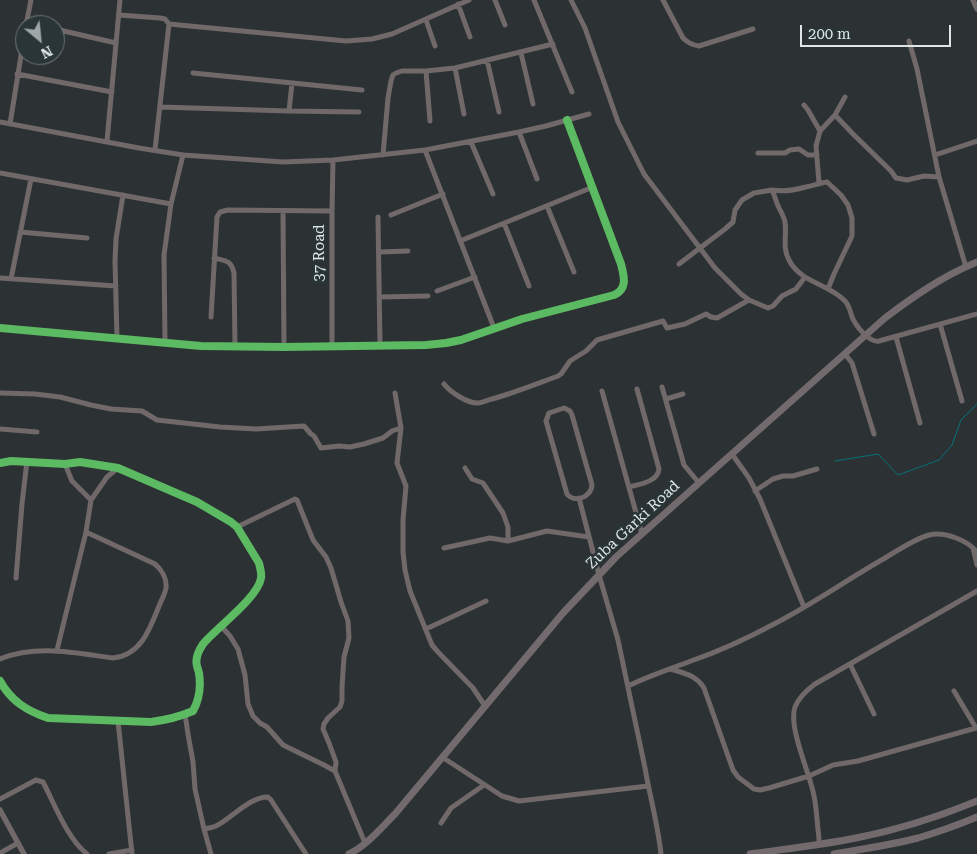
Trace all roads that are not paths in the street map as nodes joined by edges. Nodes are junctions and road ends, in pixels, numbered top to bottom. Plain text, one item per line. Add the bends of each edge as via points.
1 (31, 0) edge
2 (120, 0) edge
3 (468, 0) edge
4 (495, 0) edge
5 (534, 0) edge
6 (571, 0) edge
7 (663, 0) edge
8 (973, 0) edge
9 (458, 4) junction
10 (977, 9) edge
11 (28, 15) edge
12 (119, 15) junction
13 (426, 20) junction
14 (169, 24) junction
15 (505, 25) dead end
16 (753, 29) dead end
17 (65, 31) edge
18 (470, 37) dead end
19 (910, 41) dead end
20 (116, 43) junction
21 (553, 44) junction
22 (435, 46) dead end
23 (521, 53) junction
24 (488, 60) junction
25 (19, 65) edge
26 (456, 68) junction
27 (426, 71) junction
28 (193, 73) dead end
29 (17, 74) junction
30 (292, 83) junction
31 (362, 90) dead end
32 (112, 92) junction
33 (572, 92) dead end
34 (844, 97) dead end
35 (532, 104) dead end
36 (804, 105) dead end
37 (160, 107) junction
38 (289, 111) junction
39 (359, 112) dead end
40 (499, 112) dead end
41 (464, 114) dead end
42 (589, 114) dead end
43 (835, 115) junction
44 (567, 120) junction
45 (0, 122) edge
46 (430, 122) dead end
47 (10, 124) junction
48 (820, 131) junction
49 (519, 132) junction
50 (107, 141) junction
51 (977, 141) edge
52 (471, 142) junction
53 (155, 150) junction
54 (425, 150) junction
55 (758, 153) dead end
56 (183, 155) junction
57 (383, 155) junction
58 (817, 155) junction
59 (935, 155) junction
60 (334, 160) junction
61 (0, 173) edge
62 (939, 177) junction
63 (31, 178) junction
64 (537, 179) dead end
65 (819, 183) junction
66 (592, 187) junction
67 (772, 190) junction
68 (443, 194) junction
69 (493, 194) dead end
70 (124, 195) junction
71 (171, 204) junction
72 (547, 206) junction
73 (283, 211) junction
74 (332, 211) junction
75 (391, 215) dead end
76 (378, 217) dead end
77 (504, 223) junction
78 (20, 232) junction
79 (87, 238) dead end
80 (460, 241) junction
81 (700, 248) junction
82 (408, 251) dead end
83 (379, 252) junction
84 (214, 258) junction
85 (977, 262) edge
86 (679, 264) dead end
87 (966, 267) junction
88 (574, 272) dead end
89 (474, 277) junction
90 (805, 277) junction
91 (0, 278) edge
92 (11, 279) junction
93 (116, 286) junction
94 (528, 286) dead end
95 (828, 289) junction
96 (437, 291) dead end
97 (428, 296) dead end
98 (379, 297) junction
99 (749, 300) junction
100 (977, 314) edge
101 (211, 317) dead end
102 (940, 324) junction
103 (0, 328) edge
104 (494, 328) junction
105 (866, 335) junction
106 (896, 337) junction
107 (116, 338) junction
108 (165, 342) junction
109 (235, 346) junction
110 (332, 346) junction
111 (380, 346) junction
112 (284, 347) junction
113 (845, 354) junction
114 (444, 384) dead end
115 (662, 387) dead end
116 (637, 389) dead end
117 (602, 391) dead end
118 (0, 393) edge
119 (395, 393) dead end
120 (683, 394) dead end
121 (666, 399) junction
122 (962, 401) dead end
123 (920, 423) dead end
124 (402, 428) junction
125 (0, 429) edge
126 (37, 432) dead end
127 (874, 434) dead end
128 (732, 454) junction
129 (28, 461) junction
130 (0, 463) edge
131 (64, 464) junction
132 (118, 468) junction
133 (465, 468) dead end
134 (817, 469) dead end
135 (699, 482) junction
136 (629, 487) junction
137 (756, 490) junction
138 (579, 498) junction
139 (91, 500) junction
140 (237, 527) junction
141 (86, 532) junction
142 (642, 534) junction
143 (589, 538) junction
144 (508, 541) junction
145 (444, 548) dead end
146 (975, 550) edge
147 (977, 565) edge
148 (598, 575) junction
149 (16, 578) dead end
150 (977, 591) edge
151 (486, 601) dead end
152 (804, 607) junction
153 (222, 626) junction
154 (426, 629) junction
155 (57, 650) junction
156 (0, 659) edge
157 (850, 664) junction
158 (669, 669) junction
159 (0, 681) edge
160 (628, 686) junction
161 (954, 691) dead end
162 (485, 706) junction
163 (185, 714) junction
164 (874, 714) dead end
165 (118, 721) junction
166 (976, 728) edge
167 (442, 757) junction
168 (335, 772) junction
169 (809, 776) junction
170 (484, 785) junction
171 (648, 786) junction
172 (0, 799) edge
173 (977, 801) edge
174 (0, 810) edge
175 (977, 817) edge
176 (441, 823) dead end
177 (204, 829) junction
178 (18, 843) junction
179 (365, 844) junction
180 (819, 844) junction
181 (132, 852) edge
182 (0, 853) edge
183 (24, 854) edge
184 (87, 854) edge
185 (109, 854) edge
186 (211, 854) edge
187 (306, 854) edge
188 (349, 854) edge
189 (661, 854) edge
190 (750, 854) edge
191 (834, 854) edge

1 - 11 street
2 - 12 street
3 - 9 street
4 - 15 street
5 - 21 street
6 - 81 street via 586,28 611,104 631,151 644,174
7 - 16 street via 683,38 692,45 699,46
8 - 10 street
9 - 13 street
9 - 18 street
12 - 14 street via 160,18
12 - 20 street
13 - 14 street via 392,34 346,41
13 - 22 street
14 - 37 street
17 - 20 street
19 - 59 street
20 - 32 street
21 - 23 street
21 - 33 street
23 - 24 street
23 - 35 street
24 - 26 street
24 - 40 street
25 - 29 street
26 - 27 street
26 - 41 street
27 - 46 street
27 - 57 street via 402,71 393,75
28 - 30 street
29 - 32 street
29 - 47 street
30 - 31 street
30 - 38 street
32 - 50 street
34 - 43 street
36 - 48 street
37 - 38 street
37 - 53 street
38 - 39 street
42 - 44 street
43 - 48 street
43 - 62 street via 896,178
44 - 49 street
44 - 66 street
45 - 47 street
47 - 50 street
48 - 58 street
49 - 52 street
49 - 64 street
50 - 53 street
51 - 59 street
52 - 54 street
52 - 69 street
53 - 56 street
54 - 57 street
54 - 68 street
55 - 58 street via 784,153 799,149
56 - 60 street via 274,162
56 - 71 street
57 - 60 street
58 - 65 street
59 - 62 street
60 - 74 street, 37 Road
61 - 63 street
62 - 87 street
63 - 70 street
63 - 78 street
65 - 67 street via 780,192
65 - 95 street via 827,182 841,195 852,218 852,236
66 - 72 street
66 - 104 street via 621,264 625,284 622,290 614,296
67 - 81 street via 742,200 735,210 733,222
67 - 90 street via 785,221 784,241 788,258 796,271
68 - 75 street
68 - 80 street
70 - 71 street
70 - 93 street via 116,239
71 - 108 street via 164,255
72 - 77 street
72 - 88 street
73 - 74 street
73 - 84 street via 220,212
73 - 112 street
74 - 110 street, 37 Road
76 - 83 street
77 - 80 street
77 - 94 street
78 - 79 street
78 - 92 street
80 - 89 street
81 - 86 street
81 - 99 street via 715,268
82 - 83 street
83 - 98 street
84 - 101 street
84 - 109 street via 228,261 234,273
85 - 87 main road, Zuba Garki Road
87 - 105 main road, Zuba Garki Road via 919,293
89 - 96 street
89 - 104 street
90 - 95 street
90 - 99 street via 796,289 782,296 773,306 768,308
91 - 92 street
92 - 93 street
93 - 107 street
95 - 105 street via 845,300 853,319
97 - 98 street
98 - 111 street
99 - 114 street via 717,318 706,314 667,328 663,321 597,340 570,361 561,374 505,396 477,403 458,396
100 - 102 street
102 - 106 street
102 - 122 street
103 - 107 street
104 - 111 street via 446,343
105 - 106 street via 876,342
105 - 113 main road, Zuba Garki Road
106 - 123 street
107 - 108 street
108 - 109 street
109 - 112 street
110 - 111 street
110 - 112 street
113 - 127 street via 852,363
113 - 128 main road, Zuba Garki Road
115 - 121 street
116 - 136 street via 659,469 655,478
117 - 136 street
118 - 124 street via 60,397 111,409 142,411 157,420 220,427 304,426 321,448 364,444
119 - 124 street
120 - 121 street
121 - 135 street via 684,465
124 - 154 street via 397,463 406,486 404,561 410,591
125 - 126 street
128 - 135 main road, Zuba Garki Road
128 - 137 street
129 - 130 street
129 - 131 street
129 - 149 street
131 - 132 street via 80,462
131 - 139 street via 72,481
132 - 139 street via 107,477
132 - 140 street via 198,502
133 - 144 street via 472,478 483,483 503,513
134 - 137 street via 773,479
135 - 142 main road, Zuba Garki Road
136 - 142 street
137 - 152 street
138 - 138 street via 572,499 567,494 546,421 549,413 564,408 572,415 592,485 590,493
138 - 143 street
139 - 141 street
140 - 153 street via 259,563 261,579 248,599
140 - 168 street via 295,499 313,540 331,568 348,622 349,638 344,657 342,701 323,729 336,762
141 - 155 street
141 - 155 street via 156,564 165,578 166,589 151,626 130,653 113,658
142 - 148 main road, Zuba Garki Road
143 - 144 street via 547,531
143 - 148 street
144 - 145 street via 490,538
146 - 147 street
146 - 152 street via 950,535 940,533 920,538
148 - 160 street
148 - 162 main road, Zuba Garki Road
150 - 157 street
151 - 154 street
152 - 158 street via 725,648
153 - 163 street via 198,652 197,702 193,711
153 - 168 street via 238,649 253,716 283,745
154 - 162 street via 432,645 473,688
155 - 156 street
157 - 164 street
157 - 169 street via 815,684 795,706 798,739
158 - 160 street
158 - 169 street via 688,673 704,688 733,770 747,784 760,790
159 - 165 street via 21,706 33,713 48,718
160 - 171 street
161 - 166 street
162 - 167 main road, Zuba Garki Road
163 - 165 street via 151,722
163 - 177 street
165 - 181 street
166 - 169 street via 833,765
167 - 170 street
167 - 179 main road, Zuba Garki Road via 395,814
168 - 179 street
169 - 180 street
170 - 171 street via 502,796 519,801
170 - 176 street via 451,808
171 - 189 street
172 - 184 street via 36,780 43,782 67,828
173 - 180 main road via 895,829
174 - 178 street
175 - 191 main road via 918,838
177 - 186 street
177 - 187 street via 217,825 258,799 268,797
178 - 182 street
178 - 183 street
179 - 188 main road, Zuba Garki Road
180 - 190 main road
181 - 185 street

